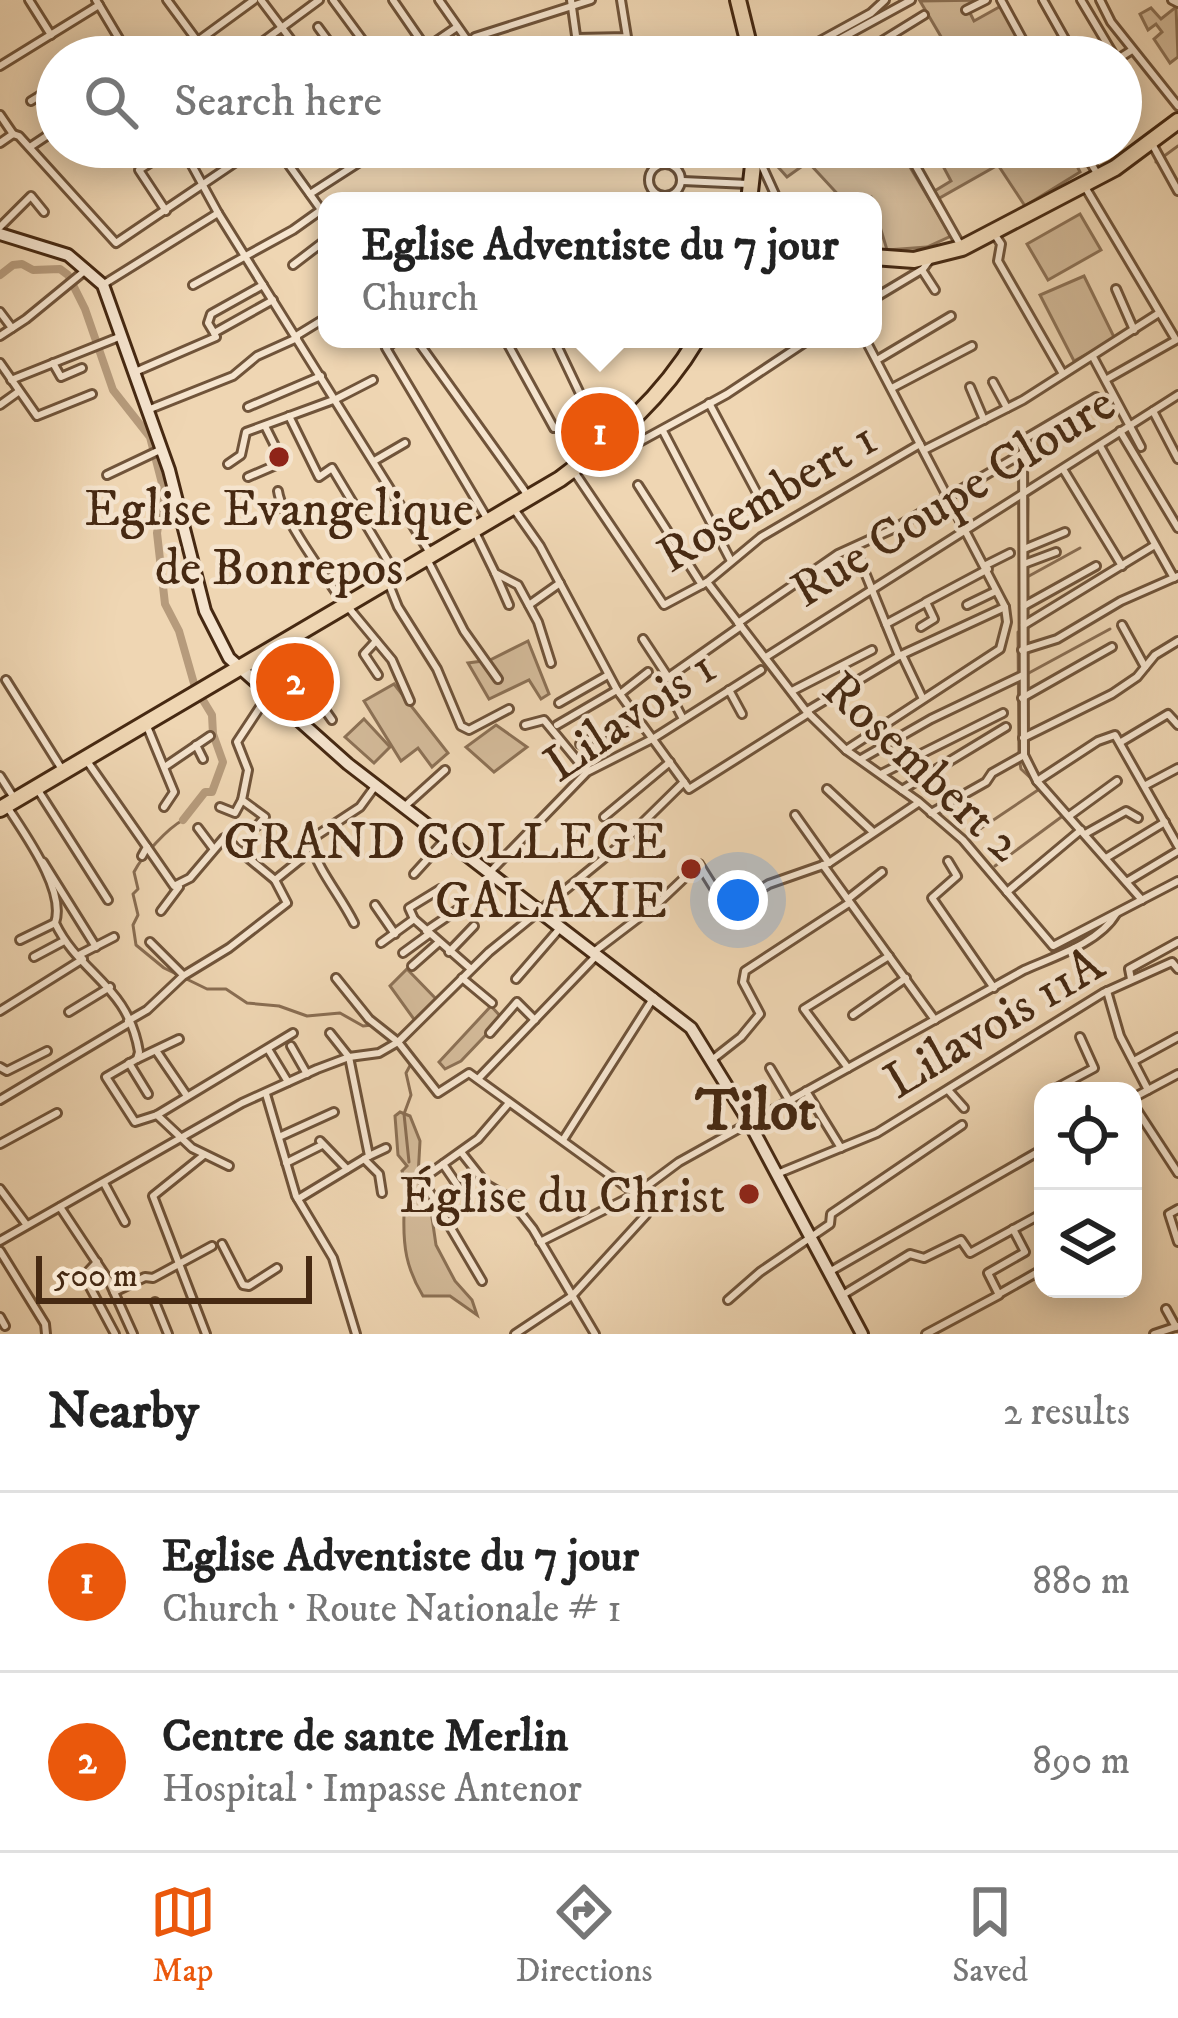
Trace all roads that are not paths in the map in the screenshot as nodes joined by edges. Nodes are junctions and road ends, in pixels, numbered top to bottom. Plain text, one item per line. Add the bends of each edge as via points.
1 (29, 0) edge
2 (167, 0) edge
3 (258, 0) edge
4 (320, 0) edge
5 (333, 0) edge
6 (393, 0) edge
7 (439, 0) edge
8 (591, 0) edge
9 (621, 0) edge
10 (738, 0) edge
11 (885, 0) edge
12 (911, 0) edge
13 (986, 0) edge
14 (1001, 0) edge
15 (1043, 0) edge
16 (1081, 0) edge
17 (97, 3) edge
18 (572, 3) edge
19 (1102, 4) edge
20 (966, 10) dead end
21 (924, 14) dead end
22 (1090, 15) junction
23 (318, 26) dead end
24 (457, 27) junction
25 (282, 28) junction
26 (50, 34) junction
27 (47, 36) edge
28 (117, 36) edge
29 (194, 36) edge
30 (205, 36) edge
31 (271, 36) edge
32 (288, 36) edge
33 (325, 36) edge
34 (360, 36) edge
35 (418, 36) edge
36 (444, 36) edge
37 (464, 36) edge
38 (478, 36) edge
39 (577, 36) edge
40 (627, 36) edge
41 (747, 36) edge
42 (829, 36) edge
43 (845, 36) edge
44 (889, 36) edge
45 (1021, 36) edge
46 (1063, 36) edge
47 (1104, 36) edge
48 (1123, 36) edge
49 (36, 43) edge
50 (1142, 62) edge
51 (0, 66) edge
52 (36, 98) edge
53 (31, 101) dead end
54 (1178, 106) edge
55 (0, 115) edge
56 (1178, 122) edge
57 (14, 134) junction
58 (0, 143) edge
59 (36, 143) edge
60 (30, 147) junction
61 (1158, 153) junction
62 (36, 154) edge
63 (1142, 159) edge
64 (49, 168) edge
65 (143, 168) edge
66 (192, 168) edge
67 (228, 168) edge
68 (292, 168) edge
69 (348, 168) edge
70 (673, 168) edge
71 (918, 168) edge
72 (1095, 168) edge
73 (1120, 168) edge
74 (1099, 176) junction
75 (682, 181) junction
76 (1083, 184) junction
77 (203, 186) junction
78 (1178, 190) edge
79 (675, 192) edge
80 (744, 192) edge
81 (310, 194) junction
82 (318, 206) edge
83 (166, 211) junction
84 (44, 212) dead end
85 (218, 212) junction
86 (318, 212) edge
87 (0, 231) edge
88 (993, 232) junction
89 (318, 246) edge
90 (962, 248) junction
91 (246, 254) junction
92 (882, 258) edge
93 (927, 264) junction
94 (293, 265) dead end
95 (87, 269) junction
96 (264, 284) junction
97 (103, 285) junction
98 (193, 285) dead end
99 (1116, 289) dead end
100 (934, 290) dead end
101 (882, 293) edge
102 (273, 300) junction
103 (0, 312) edge
104 (1159, 313) junction
105 (951, 316) dead end
106 (318, 323) edge
107 (12, 328) junction
108 (1135, 332) junction
109 (214, 333) junction
110 (0, 336) edge
111 (122, 337) junction
112 (297, 337) junction
113 (972, 346) dead end
114 (386, 348) edge
115 (422, 348) edge
116 (510, 348) edge
117 (558, 348) edge
118 (688, 348) edge
119 (797, 348) edge
120 (871, 348) edge
121 (1093, 357) junction
122 (877, 360) junction
123 (0, 363) edge
124 (52, 363) junction
125 (82, 368) dead end
126 (135, 372) junction
127 (1063, 374) junction
128 (321, 376) junction
129 (1107, 379) junction
130 (11, 380) junction
131 (373, 380) dead end
132 (993, 382) dead end
133 (970, 387) dead end
134 (892, 388) junction
135 (19, 392) junction
136 (92, 394) dead end
137 (1178, 395) edge
138 (1096, 397) dead end
139 (336, 399) junction
140 (710, 404) junction
141 (0, 405) edge
142 (248, 407) dead end
143 (1007, 408) junction
144 (148, 410) junction
145 (1153, 411) junction
146 (289, 416) junction
147 (984, 420) junction
148 (569, 424) junction
149 (1131, 424) junction
150 (265, 426) junction
151 (1120, 431) junction
152 (665, 434) junction
153 (405, 443) dead end
154 (1100, 446) junction
155 (922, 447) junction
156 (1141, 447) dead end
157 (157, 451) junction
158 (1024, 452) junction
159 (591, 458) junction
160 (1178, 459) edge
161 (374, 461) junction
162 (228, 464) dead end
163 (1063, 469) junction
164 (573, 470) junction
165 (107, 475) dead end
166 (248, 477) dead end
167 (638, 485) dead end
168 (278, 491) dead end
169 (1024, 493) junction
170 (949, 495) junction
171 (530, 500) junction
172 (765, 508) dead end
173 (514, 509) junction
174 (490, 523) junction
175 (1178, 528) edge
176 (967, 530) junction
177 (475, 532) junction
178 (1065, 532) dead end
179 (1155, 545) junction
180 (855, 548) junction
181 (1024, 549) junction
182 (1055, 552) dead end
183 (1010, 553) dead end
184 (430, 558) junction
185 (731, 561) junction
186 (1024, 564) junction
187 (1096, 566) dead end
188 (1122, 566) junction
189 (987, 567) junction
190 (495, 573) junction
191 (1176, 577) edge
192 (392, 579) junction
193 (560, 583) junction
194 (704, 584) junction
195 (872, 590) junction
196 (998, 590) junction
197 (926, 602) junction
198 (529, 604) junction
199 (346, 605) junction
200 (509, 605) dead end
201 (967, 605) dead end
202 (1005, 607) junction
203 (1024, 607) junction
204 (740, 624) junction
205 (886, 625) junction
206 (1024, 625) junction
207 (1122, 625) dead end
208 (921, 627) dead end
209 (643, 639) dead end
210 (376, 641) junction
211 (279, 644) junction
212 (1177, 646) edge
213 (1112, 647) dead end
214 (872, 650) dead end
215 (1022, 650) junction
216 (901, 655) junction
217 (766, 657) junction
218 (551, 663) dead end
219 (1144, 667) junction
220 (238, 668) junction
221 (761, 670) dead end
222 (648, 673) dead end
223 (377, 675) dead end
224 (608, 675) junction
225 (1023, 675) junction
226 (668, 677) junction
227 (6, 680) dead end
228 (498, 680) dead end
229 (729, 690) junction
230 (618, 692) junction
231 (791, 692) junction
232 (268, 695) junction
233 (922, 697) junction
234 (1022, 698) junction
235 (410, 701) dead end
236 (559, 703) dead end
237 (509, 709) dead end
238 (808, 712) junction
239 (1003, 713) dead end
240 (742, 715) dead end
241 (637, 718) junction
242 (683, 719) junction
243 (332, 721) dead end
244 (145, 723) junction
245 (525, 725) dead end
246 (557, 725) dead end
247 (1178, 725) edge
248 (1006, 727) dead end
249 (210, 736) dead end
250 (1023, 738) junction
251 (653, 739) junction
252 (1121, 742) junction
253 (580, 744) dead end
254 (196, 745) junction
255 (846, 750) junction
256 (1019, 757) junction
257 (85, 758) junction
258 (203, 759) dead end
259 (860, 760) junction
260 (670, 762) junction
261 (166, 766) junction
262 (1178, 768) edge
263 (445, 770) dead end
264 (63, 771) junction
265 (587, 772) junction
266 (881, 774) junction
267 (0, 776) edge
268 (1117, 781) dead end
269 (1037, 782) junction
270 (376, 785) junction
271 (686, 785) junction
272 (1146, 785) junction
273 (36, 787) junction
274 (827, 789) dead end
275 (902, 790) junction
276 (242, 800) junction
277 (919, 802) junction
278 (7, 804) edge
279 (164, 807) dead end
280 (220, 807) dead end
281 (404, 807) junction
282 (931, 813) junction
283 (795, 815) dead end
284 (1069, 816) junction
285 (604, 817) dead end
286 (1138, 818) dead end
287 (1165, 822) junction
288 (256, 826) dead end
289 (198, 828) dead end
290 (1083, 832) junction
291 (874, 833) junction
292 (446, 839) junction
293 (311, 845) junction
294 (147, 847) junction
295 (214, 848) junction
296 (1178, 848) edge
297 (142, 856) dead end
298 (1106, 857) junction
299 (40, 860) junction
300 (948, 861) dead end
301 (826, 864) junction
302 (490, 872) junction
303 (882, 872) dead end
304 (414, 874) dead end
305 (275, 880) junction
306 (1128, 881) junction
307 (1178, 881) edge
308 (177, 887) junction
309 (440, 889) dead end
310 (1007, 892) junction
311 (108, 900) dead end
312 (1142, 900) junction
313 (848, 902) junction
314 (375, 904) dead end
315 (161, 910) dead end
316 (457, 910) dead end
317 (540, 910) junction
318 (414, 920) junction
319 (55, 923) junction
320 (354, 923) dead end
321 (474, 926) dead end
322 (562, 926) junction
323 (428, 933) junction
324 (394, 934) junction
325 (114, 937) dead end
326 (20, 940) dead end
327 (64, 941) junction
328 (150, 942) dead end
329 (1178, 942) edge
330 (438, 943) junction
331 (381, 944) dead end
332 (96, 946) junction
333 (1055, 950) junction
334 (448, 952) junction
335 (597, 952) junction
336 (403, 953) dead end
337 (890, 956) junction
338 (34, 957) dead end
339 (81, 957) junction
340 (1176, 963) edge
341 (412, 966) dead end
342 (471, 969) junction
343 (336, 977) dead end
344 (181, 978) junction
345 (462, 978) junction
346 (906, 978) junction
347 (516, 979) dead end
348 (1131, 979) junction
349 (110, 987) junction
350 (994, 988) junction
351 (1107, 991) junction
352 (654, 997) junction
353 (492, 1003) dead end
354 (0, 1011) edge
355 (69, 1012) dead end
356 (853, 1015) dead end
357 (535, 1020) junction
358 (935, 1020) junction
359 (128, 1022) junction
360 (293, 1033) dead end
361 (330, 1033) dead end
362 (490, 1033) dead end
363 (1079, 1037) dead end
364 (1178, 1037) edge
365 (179, 1040) dead end
366 (398, 1042) junction
367 (291, 1046) dead end
368 (268, 1049) junction
369 (47, 1051) dead end
370 (157, 1052) junction
371 (349, 1057) junction
372 (713, 1059) junction
373 (133, 1061) junction
374 (1133, 1062) junction
375 (0, 1067) edge
376 (770, 1068) dead end
377 (848, 1068) junction
378 (307, 1074) junction
379 (1178, 1074) edge
380 (478, 1079) junction
381 (1068, 1082) edge
382 (289, 1083) junction
383 (948, 1090) junction
384 (1148, 1090) junction
385 (806, 1091) junction
386 (148, 1094) dead end
387 (266, 1094) junction
388 (1142, 1094) edge
389 (188, 1096) junction
390 (0, 1100) edge
391 (789, 1100) junction
392 (509, 1103) junction
393 (964, 1108) dead end
394 (334, 1112) dead end
395 (57, 1113) dead end
396 (157, 1115) junction
397 (1142, 1115) edge
398 (749, 1122) junction
399 (962, 1125) dead end
400 (279, 1137) junction
401 (562, 1140) junction
402 (181, 1141) junction
403 (0, 1144) edge
404 (386, 1148) dead end
405 (841, 1148) junction
406 (461, 1152) junction
407 (1034, 1154) edge
408 (204, 1155) junction
409 (366, 1158) junction
410 (286, 1162) junction
411 (443, 1164) junction
412 (230, 1166) dead end
413 (347, 1169) junction
414 (1178, 1173) edge
415 (777, 1174) junction
416 (104, 1183) junction
417 (460, 1189) dead end
418 (382, 1193) dead end
419 (2, 1194) edge
420 (636, 1194) junction
421 (298, 1198) junction
422 (60, 1207) junction
423 (1178, 1209) edge
424 (1034, 1218) edge
425 (125, 1222) dead end
426 (27, 1225) junction
427 (1013, 1229) junction
428 (811, 1238) junction
429 (0, 1241) edge
430 (540, 1242) junction
431 (1178, 1243) edge
432 (222, 1244) dead end
433 (212, 1246) dead end
434 (0, 1251) edge
435 (97, 1262) junction
436 (181, 1264) junction
437 (277, 1268) dead end
438 (830, 1272) junction
439 (1034, 1274) edge
440 (482, 1281) dead end
441 (114, 1292) junction
442 (999, 1295) junction
443 (572, 1296) junction
444 (842, 1296) junction
445 (728, 1300) dead end
446 (155, 1302) dead end
447 (1166, 1309) dead end
448 (0, 1317) edge
449 (5, 1326) dead end
450 (1177, 1326) edge
451 (46, 1334) edge
452 (115, 1334) edge
453 (133, 1334) edge
454 (168, 1334) edge
455 (206, 1334) edge
456 (356, 1334) edge
457 (515, 1334) edge
458 (595, 1334) edge
459 (862, 1334) edge
460 (926, 1334) edge
461 (1154, 1334) edge

1 - 26 street
2 - 29 street
3 - 25 street
3 - 30 street
4 - 25 street
5 - 34 street
6 - 35 street
7 - 24 street
8 - 18 street
9 - 40 street
10 - 41 main road
11 - 42 street
12 - 43 street
13 - 20 street
14 - 45 street
15 - 46 street
16 - 22 street
17 - 26 street
17 - 28 street
18 - 38 street
18 - 39 street
19 - 22 street
19 - 48 street
21 - 44 street
22 - 47 street
23 - 33 street
24 - 36 street
24 - 37 street
25 - 31 street
25 - 32 street
26 - 27 street
49 - 51 street
50 - 54 street
52 - 53 street
55 - 57 street
56 - 61 main road
57 - 58 street
57 - 60 street
59 - 60 street
60 - 62 street
61 - 63 main road
61 - 78 street
64 - 83 street via 115,243
65 - 83 street
66 - 77 street
67 - 77 street
68 - 81 street
69 - 81 street
70 - 75 street
71 - 90 street
72 - 74 street
73 - 74 main road
74 - 76 main road
75 - 79 street
75 - 80 street
76 - 88 main road
76 - 104 street
77 - 83 street
77 - 85 street
81 - 82 street
84 - 87 street via 31,196
85 - 91 street
85 - 97 street
86 - 91 street
87 - 95 main road
88 - 90 main road
88 - 127 street via 998,261
89 - 94 street
90 - 93 main road
91 - 96 street
91 - 98 street
92 - 93 main road
93 - 100 street
93 - 101 street
95 - 97 main road
95 - 107 street
96 - 102 street
96 - 109 street via 212,314
97 - 111 main road
99 - 108 street
102 - 109 street
102 - 112 street
103 - 107 street
104 - 108 street, Rosembert 1
104 - 129 street via 1176,340
105 - 122 street
106 - 112 street
107 - 110 street
108 - 121 street, Rosembert 1
109 - 126 street
111 - 124 street
111 - 126 main road
112 - 128 street
112 - 144 street via 233,376
113 - 134 street
114 - 174 street
115 - 171 street
116 - 148 street via 554,428
117 - 148 street via 584,402
118 - 159 main road via 647,406
119 - 140 street
120 - 122 street
121 - 127 street, Rosembert 1
121 - 129 street
122 - 134 street
123 - 130 street
124 - 125 street via 61,376
124 - 130 street
126 - 144 main road
127 - 143 street, Rosembert 1
128 - 139 street
128 - 142 street
129 - 149 street
130 - 135 street
131 - 139 street
132 - 143 street
133 - 147 street
134 - 155 street
135 - 136 street via 37,416
135 - 141 street
137 - 145 street, Rue Coupe Cloure
138 - 158 street via 1023,440
139 - 146 street
139 - 161 street
140 - 152 street
140 - 172 street
143 - 147 street, Rosembert 1
144 - 157 main road
145 - 149 street, Rue Coupe Cloure
145 - 160 street
146 - 150 street
146 - 192 street via 319,477 332,468
147 - 155 street, Rosembert 1
148 - 159 street
149 - 151 street, Rue Coupe Cloure
149 - 156 street
150 - 162 street via 246,432 241,455
150 - 166 street via 283,462
151 - 154 street, Rue Coupe Cloure
151 - 175 street
152 - 159 street via 599,464
152 - 185 street
153 - 161 street
154 - 163 street, Rue Coupe Cloure
154 - 179 street
155 - 170 street
155 - 185 street, Rosembert 1
157 - 165 street
157 - 220 main road via 206,611
158 - 169 street
158 - 170 street
159 - 164 main road
161 - 184 street
163 - 169 street, Rue Coupe Cloure
163 - 188 street
164 - 171 main road
164 - 194 street, Rosembert 1 via 664,605
167 - 194 street, Rosembert 2
168 - 199 street
169 - 176 street, Rue Coupe Cloure
169 - 181 street
170 - 176 street
170 - 180 street
171 - 173 main road
173 - 174 main road
173 - 193 street
174 - 177 main road
176 - 189 street
176 - 195 street, Rue Coupe Cloure
177 - 184 main road
177 - 190 street
178 - 181 street
179 - 188 street
179 - 191 street
180 - 195 street
180 - 204 street
181 - 186 street
182 - 186 street
183 - 189 street
184 - 192 main road
184 - 228 street via 441,591
185 - 194 street, Rosembert 1
186 - 203 street
187 - 203 street
188 - 206 street
189 - 196 street
189 - 197 street
190 - 198 street via 518,585
190 - 200 street
191 - 215 street
192 - 199 main road
192 - 237 street via 466,730
193 - 198 street
193 - 224 street
194 - 204 street, Rosembert 2
195 - 205 street
195 - 217 street, Rue Coupe Cloure
196 - 201 street
196 - 202 street
197 - 205 street
197 - 208 street via 934,619
198 - 218 street
199 - 210 street
199 - 211 main road
202 - 216 street
202 - 233 street via 1000,649
203 - 206 street
204 - 217 street, Rosembert 2
204 - 226 street
205 - 216 street
206 - 215 street
207 - 219 street
209 - 226 street
210 - 223 street via 364,655
210 - 235 street
211 - 220 main road
211 - 243 street
212 - 219 street
213 - 234 street
214 - 231 street
215 - 225 street
216 - 233 street
216 - 238 street
217 - 231 street, Rosembert 2
219 - 250 street via 1112,694
220 - 232 main road
220 - 244 main road
221 - 229 street, Lilavois 1
222 - 230 street
224 - 230 street
224 - 236 street
225 - 234 street
225 - 259 street
226 - 242 street via 662,685
227 - 264 street
229 - 240 street
229 - 242 street, Lilavois 1
230 - 241 street
230 - 246 street
231 - 238 street, Rosembert 2
232 - 270 main road
232 - 276 street via 237,742 248,770
233 - 255 street
234 - 250 street
238 - 255 street, Rosembert 2
238 - 271 street
239 - 266 street
241 - 251 street
241 - 253 street
242 - 251 street, Lilavois 1
244 - 257 main road
244 - 261 street
245 - 265 street via 544,720
247 - 252 street via 1168,714
248 - 275 street
249 - 254 street
250 - 256 street
251 - 260 street
251 - 265 street, Lilavois 1
252 - 269 street via 1110,735
252 - 272 street
254 - 258 street
254 - 261 street
255 - 259 street, Rosembert 2
256 - 269 street
256 - 282 street
257 - 264 main road
257 - 294 street
259 - 266 street, Rosembert 2
260 - 271 street
260 - 285 street
261 - 279 street via 174,792
262 - 272 street
263 - 281 street
264 - 273 main road
265 - 302 street, Lilavois 1
266 - 275 street, Rosembert 2
267 - 278 street
268 - 284 street
269 - 284 street
270 - 281 main road
270 - 293 street
271 - 317 street
272 - 287 street
273 - 278 main road
273 - 311 street
274 - 291 street
275 - 277 street, Rosembert 2
276 - 280 street via 235,813
276 - 288 street via 265,817
277 - 282 street, Rosembert 2
277 - 291 street
278 - 299 street
281 - 292 main road
282 - 310 street, Rosembert 2
283 - 301 street
284 - 290 street
286 - 290 street via 1126,811
287 - 296 street
287 - 298 street
289 - 295 street
290 - 298 street
290 - 310 street
291 - 301 street
292 - 302 main road
292 - 304 street
293 - 305 street
293 - 320 street
294 - 297 street
294 - 308 street
295 - 305 street via 227,838
295 - 308 street
296 - 306 street
298 - 306 street
299 - 319 street via 59,906
299 - 332 street
300 - 350 street via 957,875 932,898
301 - 313 street
301 - 335 street via 728,906 699,864
302 - 317 main road
303 - 313 street
305 - 344 street via 287,902
306 - 312 street
307 - 312 street
308 - 315 street
309 - 318 street via 409,908
310 - 333 street, Rosembert 2
312 - 333 street
313 - 337 street
313 - 372 street via 745,971 760,1014
314 - 324 street
316 - 323 street
317 - 322 main road
317 - 342 street
318 - 323 street
318 - 324 street
319 - 326 street
319 - 327 street
321 - 334 street
322 - 335 main road
322 - 347 street
323 - 330 street
323 - 336 street
324 - 331 street
325 - 332 street
327 - 338 street
327 - 339 street
328 - 344 street
329 - 348 street via 1130,968
330 - 334 street
330 - 341 street
332 - 339 street
333 - 350 street
334 - 342 street
335 - 352 main road
335 - 357 street
337 - 346 street
337 - 377 street via 804,1009
339 - 349 street
339 - 354 street
340 - 348 street, Lilavois 11A
342 - 345 street
343 - 366 street
344 - 359 street
345 - 353 street
345 - 366 street
346 - 356 street
346 - 358 street
348 - 351 street, Lilavois 11A
349 - 355 street
349 - 359 street
350 - 358 street
351 - 374 street
351 - 383 street, Lilavois 11A
352 - 372 main road
352 - 401 street
357 - 362 street via 517,1002
357 - 380 street
358 - 377 street
359 - 373 street via 139,1047
359 - 390 street
360 - 368 street
361 - 371 street
363 - 381 street via 1094,1068
364 - 374 street
365 - 370 street
366 - 371 street
366 - 380 street via 438,1093 467,1073
367 - 378 street
368 - 382 street
368 - 389 street
369 - 375 street via 7,1071
370 - 373 street
370 - 389 street
371 - 378 street
371 - 409 street
372 - 398 main road
373 - 386 street
373 - 396 street via 106,1077 135,1122
374 - 384 street
376 - 391 street
377 - 385 street
378 - 382 street
379 - 384 street
380 - 392 street
382 - 387 street
383 - 393 street
383 - 405 street, Lilavois 11A
384 - 388 street
385 - 391 street
385 - 405 street
387 - 400 street
387 - 402 street
389 - 396 street
391 - 398 street
392 - 401 street
392 - 406 street
394 - 400 street
395 - 403 street
396 - 402 street
397 - 414 street
398 - 415 main road
398 - 420 street
399 - 428 street via 849,1199
400 - 410 street
401 - 420 street
402 - 408 street
402 - 416 street
404 - 409 street
405 - 415 street, Lilavois 11A
406 - 411 street
406 - 430 street via 513,1202
407 - 438 street
408 - 412 street
408 - 436 street via 153,1196
409 - 413 street
409 - 418 street
410 - 413 street via 321,1143
410 - 421 street
411 - 417 street
411 - 440 street via 423,1183
413 - 421 street
415 - 428 main road
416 - 422 street
416 - 425 street
419 - 426 street
420 - 430 street
420 - 443 street via 646,1216
421 - 456 street via 333,1258
422 - 426 street
422 - 435 street
423 - 431 street via 1169,1214
424 - 427 street
426 - 429 street
427 - 442 street via 1025,1252 988,1274
427 - 444 street via 970,1253 961,1240 924,1258 910,1254
428 - 438 main road
428 - 445 street
430 - 443 street
432 - 437 street via 244,1286
433 - 436 street
434 - 451 street
435 - 441 street
435 - 452 street via 84,1276
436 - 441 street
436 - 455 street
438 - 444 main road
439 - 442 street
441 - 453 street
442 - 460 street
443 - 457 street
443 - 458 street
444 - 459 main road
446 - 454 street
447 - 450 street
448 - 449 street
450 - 461 street

